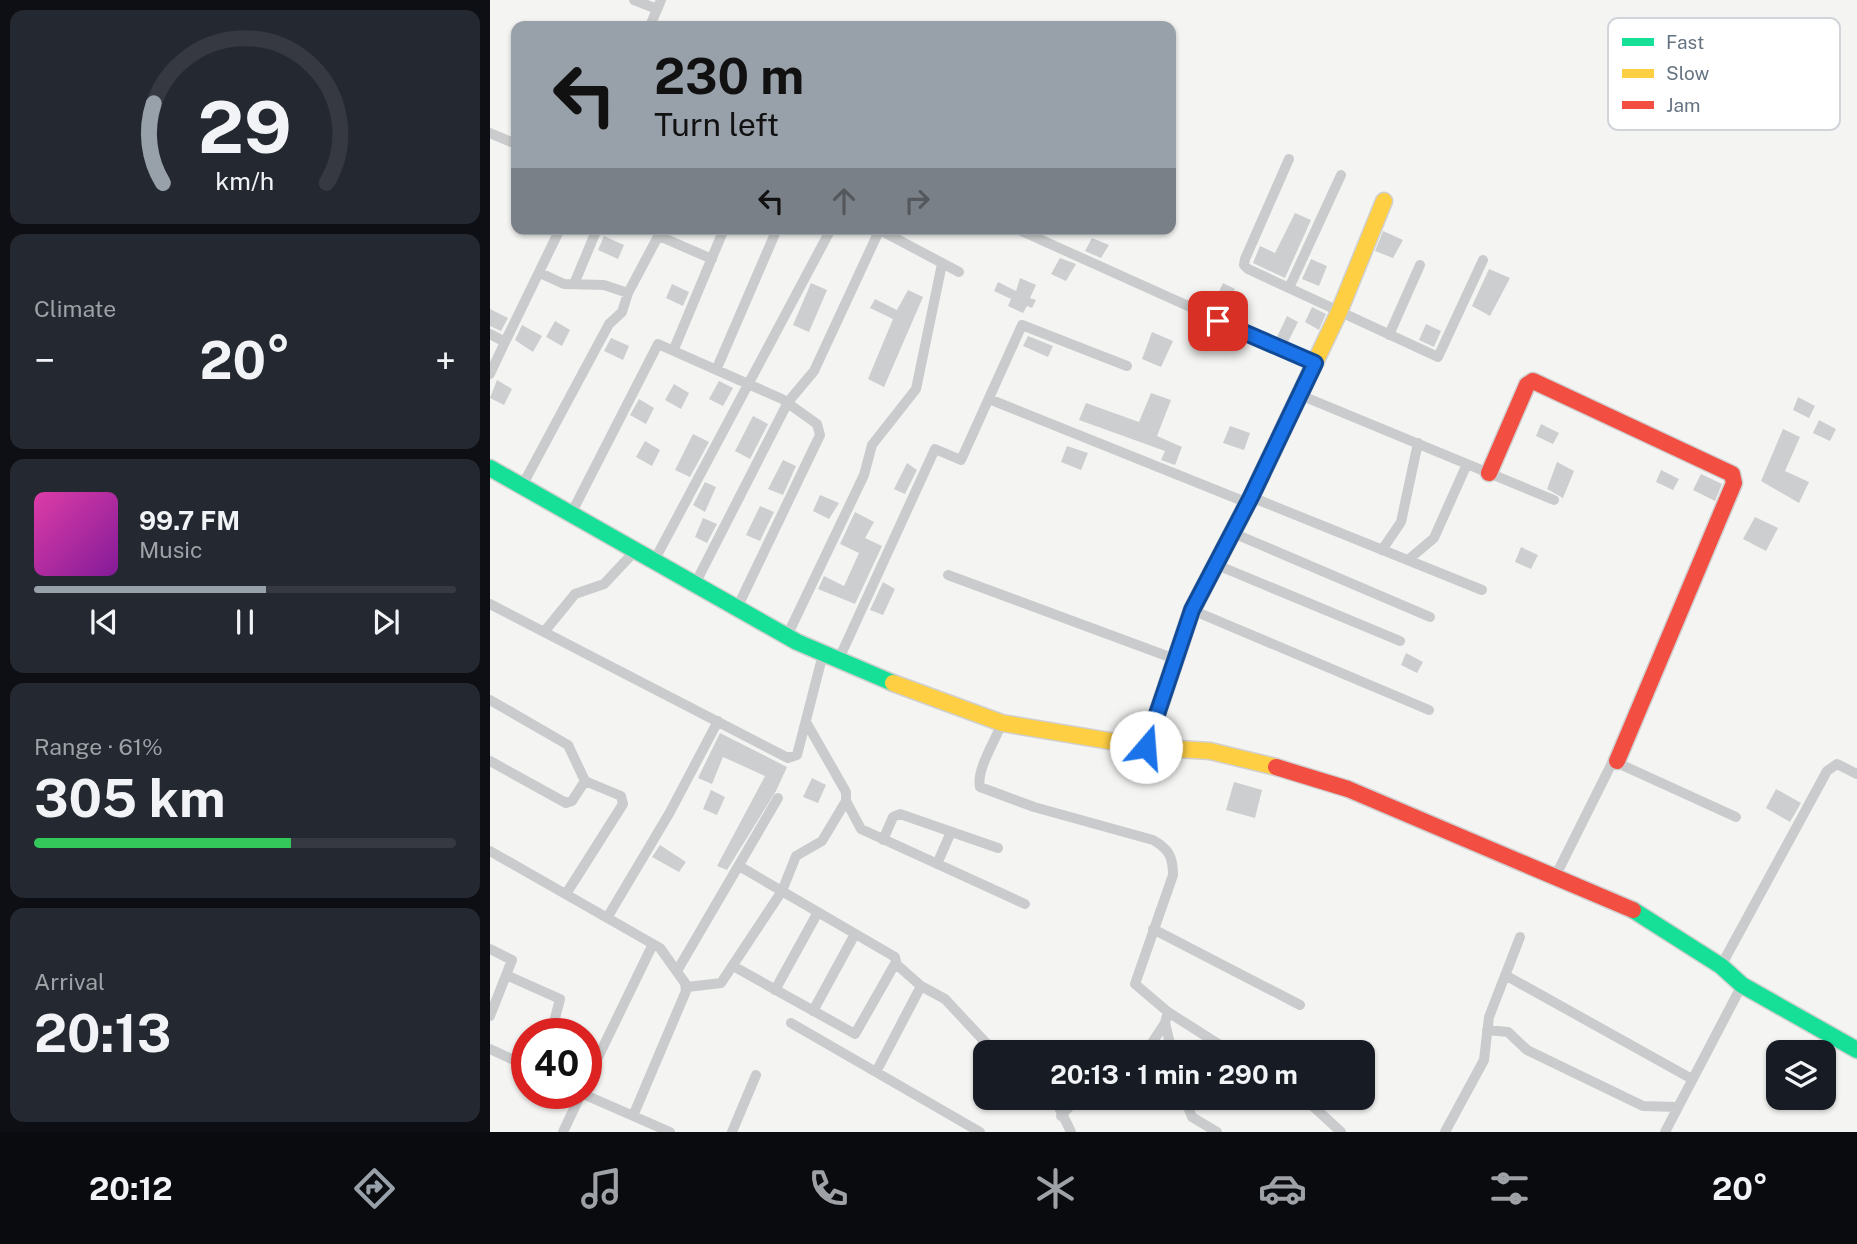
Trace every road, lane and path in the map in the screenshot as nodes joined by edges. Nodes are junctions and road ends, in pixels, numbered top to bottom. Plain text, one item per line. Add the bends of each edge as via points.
1 (635, 0) edge
2 (659, 5) edge
3 (490, 132) edge
4 (511, 142) edge
5 (1289, 159) dead end
6 (1341, 176) dead end
7 (1384, 201) dead end
8 (557, 235) edge
9 (594, 235) edge
10 (658, 235) edge
11 (666, 235) edge
12 (722, 235) edge
13 (774, 235) edge
14 (828, 235) edge
15 (876, 235) edge
16 (887, 235) edge
17 (1030, 235) edge
18 (712, 259) junction
19 (1483, 260) dead end
20 (942, 264) junction
21 (1420, 265) dead end
22 (959, 272) dead end
23 (540, 274) junction
24 (574, 284) junction
25 (1289, 288) junction
26 (628, 293) junction
27 (1339, 312) junction
28 (490, 334) edge
29 (1389, 335) junction
30 (505, 342) junction
31 (674, 349) junction
32 (1315, 363) junction
33 (1127, 366) dead end
34 (717, 368) junction
35 (490, 374) edge
36 (748, 383) junction
37 (1300, 395) junction
38 (989, 399) junction
39 (788, 402) junction
40 (1418, 443) junction
41 (1467, 464) junction
42 (490, 468) edge
43 (1489, 473) junction
44 (522, 486) junction
45 (1250, 500) junction
46 (1554, 500) dead end
47 (571, 514) junction
48 (1233, 533) junction
49 (1382, 550) junction
50 (636, 551) junction
51 (1408, 560) junction
52 (654, 561) junction
53 (1217, 565) junction
54 (948, 575) dead end
55 (695, 583) junction
56 (1482, 590) dead end
57 (490, 604) edge
58 (737, 608) junction
59 (1192, 610) junction
60 (1430, 617) dead end
61 (544, 632) junction
62 (787, 636) junction
63 (1400, 642) dead end
64 (823, 654) junction
65 (1175, 659) junction
66 (838, 661) junction
67 (490, 700) edge
68 (1429, 709) dead end
69 (718, 721) junction
70 (806, 722) junction
71 (1002, 723) junction
72 (1146, 747) junction
73 (490, 761) edge
74 (1616, 761) junction
75 (1857, 774) edge
76 (585, 782) junction
77 (778, 799) dead end
78 (846, 801) junction
79 (1736, 817) dead end
80 (951, 832) junction
81 (883, 840) junction
82 (998, 848) dead end
83 (490, 850) edge
84 (937, 864) junction
85 (739, 866) junction
86 (1554, 880) junction
87 (782, 891) junction
88 (566, 894) junction
89 (1025, 904) dead end
90 (818, 912) junction
91 (607, 918) junction
92 (1153, 929) junction
93 (855, 934) junction
94 (1520, 937) dead end
95 (653, 944) junction
96 (490, 949) edge
97 (896, 964) junction
98 (733, 966) junction
99 (1721, 966) junction
100 (677, 971) junction
101 (506, 975) junction
102 (1505, 975) junction
103 (1742, 985) junction
104 (921, 986) junction
105 (687, 987) junction
106 (775, 990) junction
107 (1300, 1005) dead end
108 (813, 1011) junction
109 (490, 1016) edge
110 (1167, 1017) junction
111 (555, 1018) edge
112 (791, 1023) dead end
113 (1487, 1030) junction
114 (983, 1040) edge
115 (1153, 1040) edge
116 (1170, 1040) edge
117 (1209, 1040) edge
118 (490, 1049) edge
119 (602, 1049) edge
120 (1857, 1050) edge
121 (511, 1059) edge
122 (876, 1072) junction
123 (756, 1075) dead end
124 (1692, 1079) junction
125 (602, 1103) edge
126 (1678, 1107) junction
127 (574, 1109) edge
128 (1059, 1110) edge
129 (1067, 1110) edge
130 (1189, 1110) edge
131 (1317, 1110) edge
132 (633, 1116) junction
133 (1061, 1116) junction
134 (563, 1132) edge
135 (670, 1132) edge
136 (732, 1132) edge
137 (980, 1132) edge
138 (1070, 1132) edge
139 (1217, 1132) edge
140 (1342, 1132) edge
141 (1445, 1132) edge
142 (1665, 1132) edge

1 - 2 street
3 - 4 street
5 - 25 street via 1244,265
6 - 25 street
7 - 27 street
8 - 23 street
9 - 24 street
10 - 26 street
11 - 18 street
12 - 18 street
13 - 34 street
14 - 36 street
15 - 39 street via 814,371
16 - 20 street
17 - 32 street
18 - 31 street
19 - 29 street via 1438,357
20 - 22 street
20 - 62 street via 916,389 869,450 864,475
21 - 29 street
23 - 24 street
23 - 30 street
24 - 26 street via 607,285
25 - 27 street
26 - 44 street via 622,312 609,324
27 - 29 street
27 - 32 street
28 - 30 street
30 - 35 street
31 - 34 street
31 - 47 street via 656,346
32 - 37 street
33 - 38 street via 1022,325
34 - 36 street
36 - 39 street
36 - 52 street
37 - 40 street
37 - 45 street
38 - 45 street
38 - 66 street via 961,460 935,449
39 - 55 street
39 - 58 street via 817,424 820,435
40 - 41 street
40 - 49 street via 1401,522
41 - 43 street
41 - 51 street via 1434,538
42 - 44 street
43 - 46 street
43 - 74 street via 1527,385 1533,381 1734,478
44 - 47 street
45 - 48 street
45 - 49 street
47 - 50 street
48 - 53 street
48 - 60 street
49 - 51 street
50 - 52 street
50 - 61 street via 604,584 575,594
51 - 56 street
52 - 55 street
53 - 59 street
53 - 63 street
54 - 65 street
55 - 58 street
57 - 61 street
58 - 62 street
59 - 65 street
59 - 68 street
61 - 69 street
62 - 64 street
64 - 66 street
64 - 70 street
65 - 72 street
66 - 71 street
67 - 76 street via 568,745
69 - 70 street via 794,759
69 - 91 street
70 - 78 street via 846,792
71 - 72 street
71 - 92 street via 980,769 980,787 1153,840 1168,851 1173,875
72 - 86 street via 1247,758 1348,789
73 - 76 street via 566,803
74 - 79 street
74 - 86 street via 1610,764
75 - 99 street via 1837,764 1827,771
76 - 88 street via 621,796 623,804
77 - 85 street
78 - 81 street via 861,829
78 - 87 street via 822,841 796,856
80 - 81 street via 896,815
80 - 82 street
80 - 84 street
81 - 84 street
83 - 88 street
84 - 89 street
85 - 87 street
85 - 100 street
86 - 99 street via 1637,912
87 - 90 street
87 - 98 street
88 - 91 street
90 - 93 street
90 - 106 street
91 - 95 street
92 - 107 street
92 - 110 street via 1135,984
93 - 97 street via 895,957
93 - 108 street
94 - 102 street
95 - 100 street
95 - 119 street
96 - 101 street via 512,960
97 - 104 street
97 - 108 street via 855,1034
98 - 105 street via 719,985
98 - 106 street
99 - 103 street
100 - 105 street
101 - 109 street
101 - 111 street via 559,999
102 - 113 street
102 - 124 street
103 - 120 street
103 - 124 street
104 - 114 street via 945,999
104 - 122 street
105 - 132 street
106 - 108 street
110 - 115 street
110 - 116 street
110 - 117 street
112 - 122 street
113 - 126 street via 1508,1031 1527,1050 1643,1106
113 - 141 street via 1484,1060
118 - 121 street
122 - 137 street
123 - 136 street
124 - 126 street
125 - 132 street
126 - 142 street
127 - 134 street
128 - 133 street
129 - 133 street
130 - 139 street via 1192,1117
131 - 140 street
132 - 135 street
133 - 138 street

